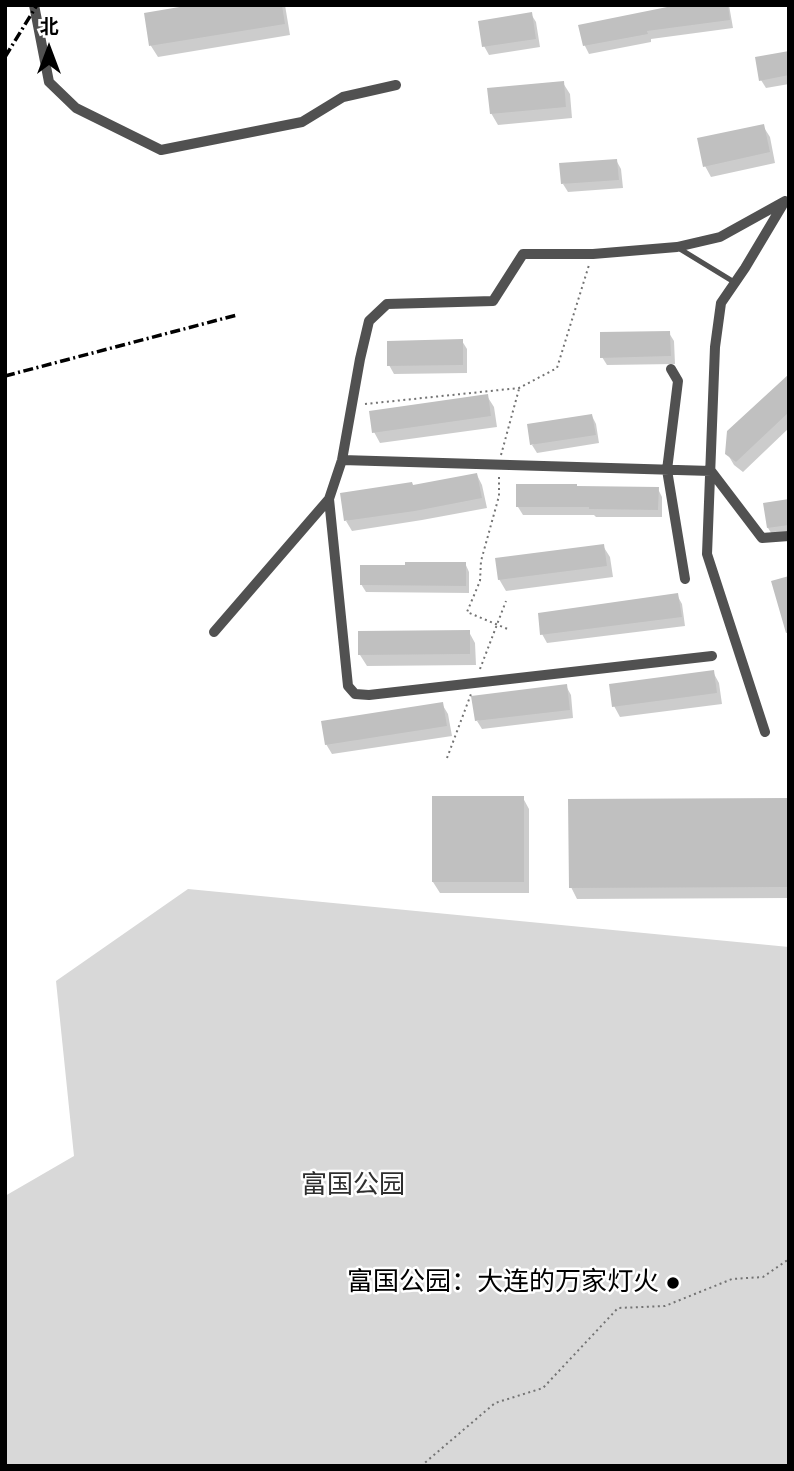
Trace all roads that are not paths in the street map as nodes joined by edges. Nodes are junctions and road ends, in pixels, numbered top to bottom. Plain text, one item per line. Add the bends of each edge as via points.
1 (34, 5) edge
2 (396, 85) dead end
3 (788, 200) edge
4 (677, 247) junction
5 (735, 283) junction
6 (671, 369) dead end
7 (342, 460) junction
8 (667, 470) junction
9 (711, 471) junction
10 (329, 499) junction
11 (789, 536) edge
12 (685, 579) dead end
13 (214, 632) dead end
14 (712, 656) dead end
15 (765, 732) dead end

1 - 2 street via 49,82 76,108 161,150 302,122 343,97
3 - 4 street via 720,237
3 - 5 street
4 - 5 lane
4 - 7 street via 523,254 493,302 387,304 369,321
5 - 9 street via 721,303 715,347
6 - 8 street via 678,381
7 - 8 street
7 - 10 street
8 - 9 street
8 - 12 street
9 - 11 street via 762,538
9 - 15 street via 706,554
10 - 13 street
10 - 14 street via 348,686 355,694

